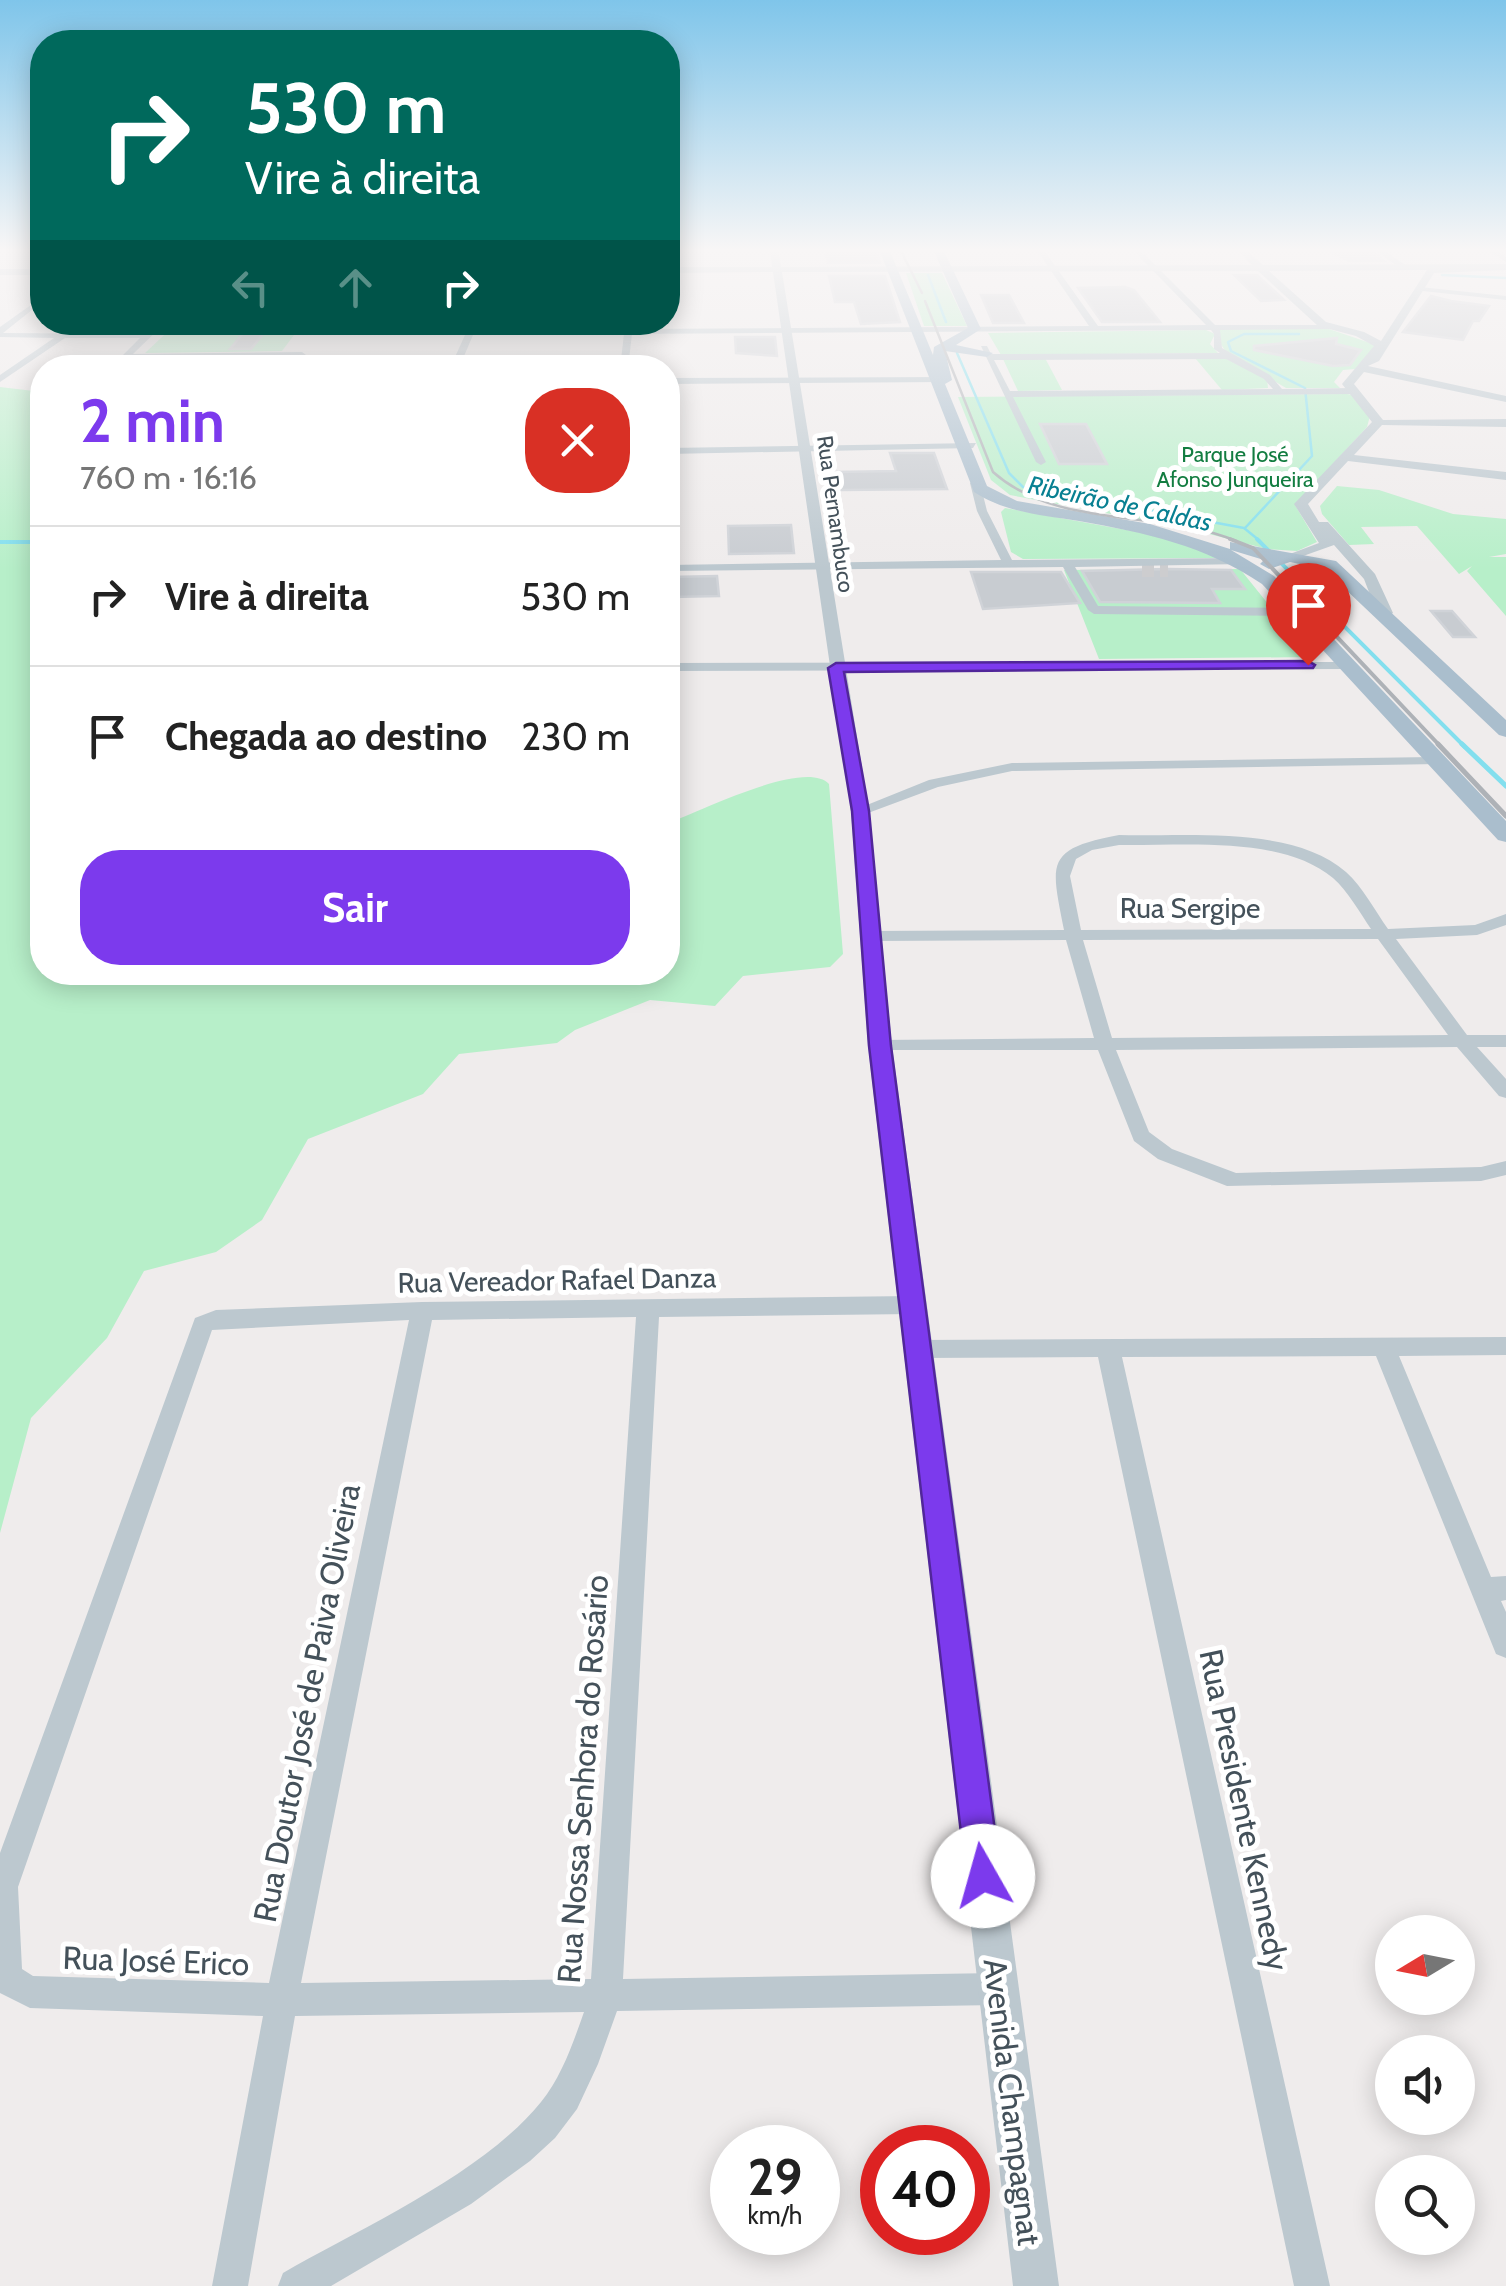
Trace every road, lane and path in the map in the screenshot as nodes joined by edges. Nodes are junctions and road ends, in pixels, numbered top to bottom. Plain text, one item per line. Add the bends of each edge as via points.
1 (988, 355) edge
2 (792, 356) edge
3 (928, 356) edge
4 (939, 356) edge
5 (1150, 356) edge
6 (1226, 356) joint
7 (1372, 356) edge
8 (1377, 356) edge
9 (30, 359) edge
10 (1363, 369) junction
11 (796, 379) junction
12 (940, 379) junction
13 (0, 380) edge
14 (680, 380) edge
15 (1354, 391) junction
16 (1280, 392) junction
17 (1008, 394) junction
18 (1506, 399) edge
19 (1506, 422) edge
20 (1386, 423) junction
21 (967, 445) junction
22 (804, 448) junction
23 (680, 451) edge
24 (1348, 458) junction
25 (1041, 462) dead end
26 (1506, 476) edge
27 (975, 484) junction
28 (1018, 503) junction
29 (993, 529) junction
30 (1242, 561) junction
31 (1285, 561) junction
32 (1189, 562) junction
33 (1067, 563) junction
34 (1117, 563) junction
35 (1008, 564) junction
36 (820, 565) junction
37 (680, 568) edge
38 (1142, 571) tunnel mouth
39 (1168, 571) tunnel mouth
40 (1298, 612) junction
41 (1385, 614) junction
42 (1347, 665) junction
43 (680, 668) edge
44 (836, 668) junction
45 (1506, 731) edge
46 (1434, 761) junction
47 (860, 811) junction
48 (1506, 835) edge
49 (1506, 918) edge
50 (1385, 934) junction
51 (872, 936) junction
52 (1074, 936) junction
53 (1506, 1042) edge
54 (1464, 1043) junction
55 (880, 1046) junction
56 (1106, 1048) junction
57 (1506, 1091) edge
58 (1506, 1168) edge
59 (913, 1304) junction
60 (648, 1308) junction
61 (422, 1311) junction
62 (203, 1324) joint
63 (1506, 1346) edge
64 (919, 1348) junction
65 (1108, 1348) junction
66 (1384, 1348) junction
67 (1494, 1590) edge
68 (1506, 1645) edge
69 (997, 1988) junction
70 (606, 1994) junction
71 (282, 2000) junction
72 (230, 2286) edge
73 (296, 2286) edge
74 (1036, 2286) edge
75 (1312, 2286) edge

1 - 17 street
2 - 11 street, Rua Pernambuco
3 - 12 main road
4 - 12 main road
5 - 6 street
6 - 16 street via 1267,376
7 - 10 street
8 - 10 street
9 - 13 street
10 - 15 street via 1349,380
10 - 18 street
10 - 20 street via 1355,385
11 - 12 street
11 - 14 street
11 - 22 street, Rua Pernambuco
12 - 21 main road
15 - 16 street
15 - 24 street via 1378,422
16 - 17 street
17 - 25 street
19 - 20 street
20 - 24 street
21 - 22 street
21 - 27 main road
21 - 28 main road via 989,486
22 - 23 street
22 - 36 street, Rua Pernambuco
24 - 26 street
24 - 31 street via 1302,504 1326,545
24 - 41 street via 1309,509 1366,576
27 - 28 main road via 989,496
27 - 29 street
28 - 29 street via 994,512
28 - 30 main road via 1200,540
28 - 31 main road via 1213,537
29 - 35 street
30 - 31 main road
30 - 32 street
31 - 40 main road
31 - 41 main road via 1330,565
32 - 34 street
32 - 39 street via 1186,570
33 - 34 street
33 - 35 street
33 - 40 street via 1094,610
34 - 38 street
35 - 36 street
36 - 37 street
36 - 44 street, Rua Pernambuco
40 - 42 main road
41 - 45 main road
42 - 44 street
42 - 46 main road
43 - 44 street
44 - 47 street, Avenida Champagnat
46 - 47 street via 1012,767 934,783
46 - 48 main road
47 - 51 street, Avenida Champagnat
49 - 50 street, Rua Sergipe via 1477,930
50 - 52 street, Rua Sergipe
50 - 52 street via 1341,876 1303,853 1252,843 1119,840 1086,846 1064,865
50 - 54 street
51 - 52 street, Rua Sergipe
51 - 55 street, Avenida Champagnat
52 - 56 street
53 - 54 street
54 - 56 street
54 - 57 street
55 - 56 street
55 - 59 street, Avenida Champagnat
56 - 58 street via 1141,1136 1165,1154 1234,1181
59 - 60 street, Rua Vereador Rafael Danza
59 - 64 street, Avenida Champagnat
60 - 61 street, Rua Vereador Rafael Danza
60 - 70 street, Rua Nossa Senhora do Rosário
61 - 62 street, Rua Vereador Rafael Danza
61 - 71 street, Rua Doutor José de Paiva Oliveira
62 - 71 street, Rua José Erico via 2,1887 6,1978 30,1992
63 - 66 street
64 - 65 street
64 - 69 street, Avenida Champagnat
65 - 66 street
65 - 75 street, Rua Presidente Kennedy
66 - 67 street
67 - 68 street
69 - 70 street, Rua José Erico
69 - 74 street, Avenida Champagnat
70 - 71 street, Rua José Erico
70 - 73 street, Rua Nossa Senhora do Rosário via 581,2065 545,2124 490,2170
71 - 72 street, Rua Doutor José de Paiva Oliveira

